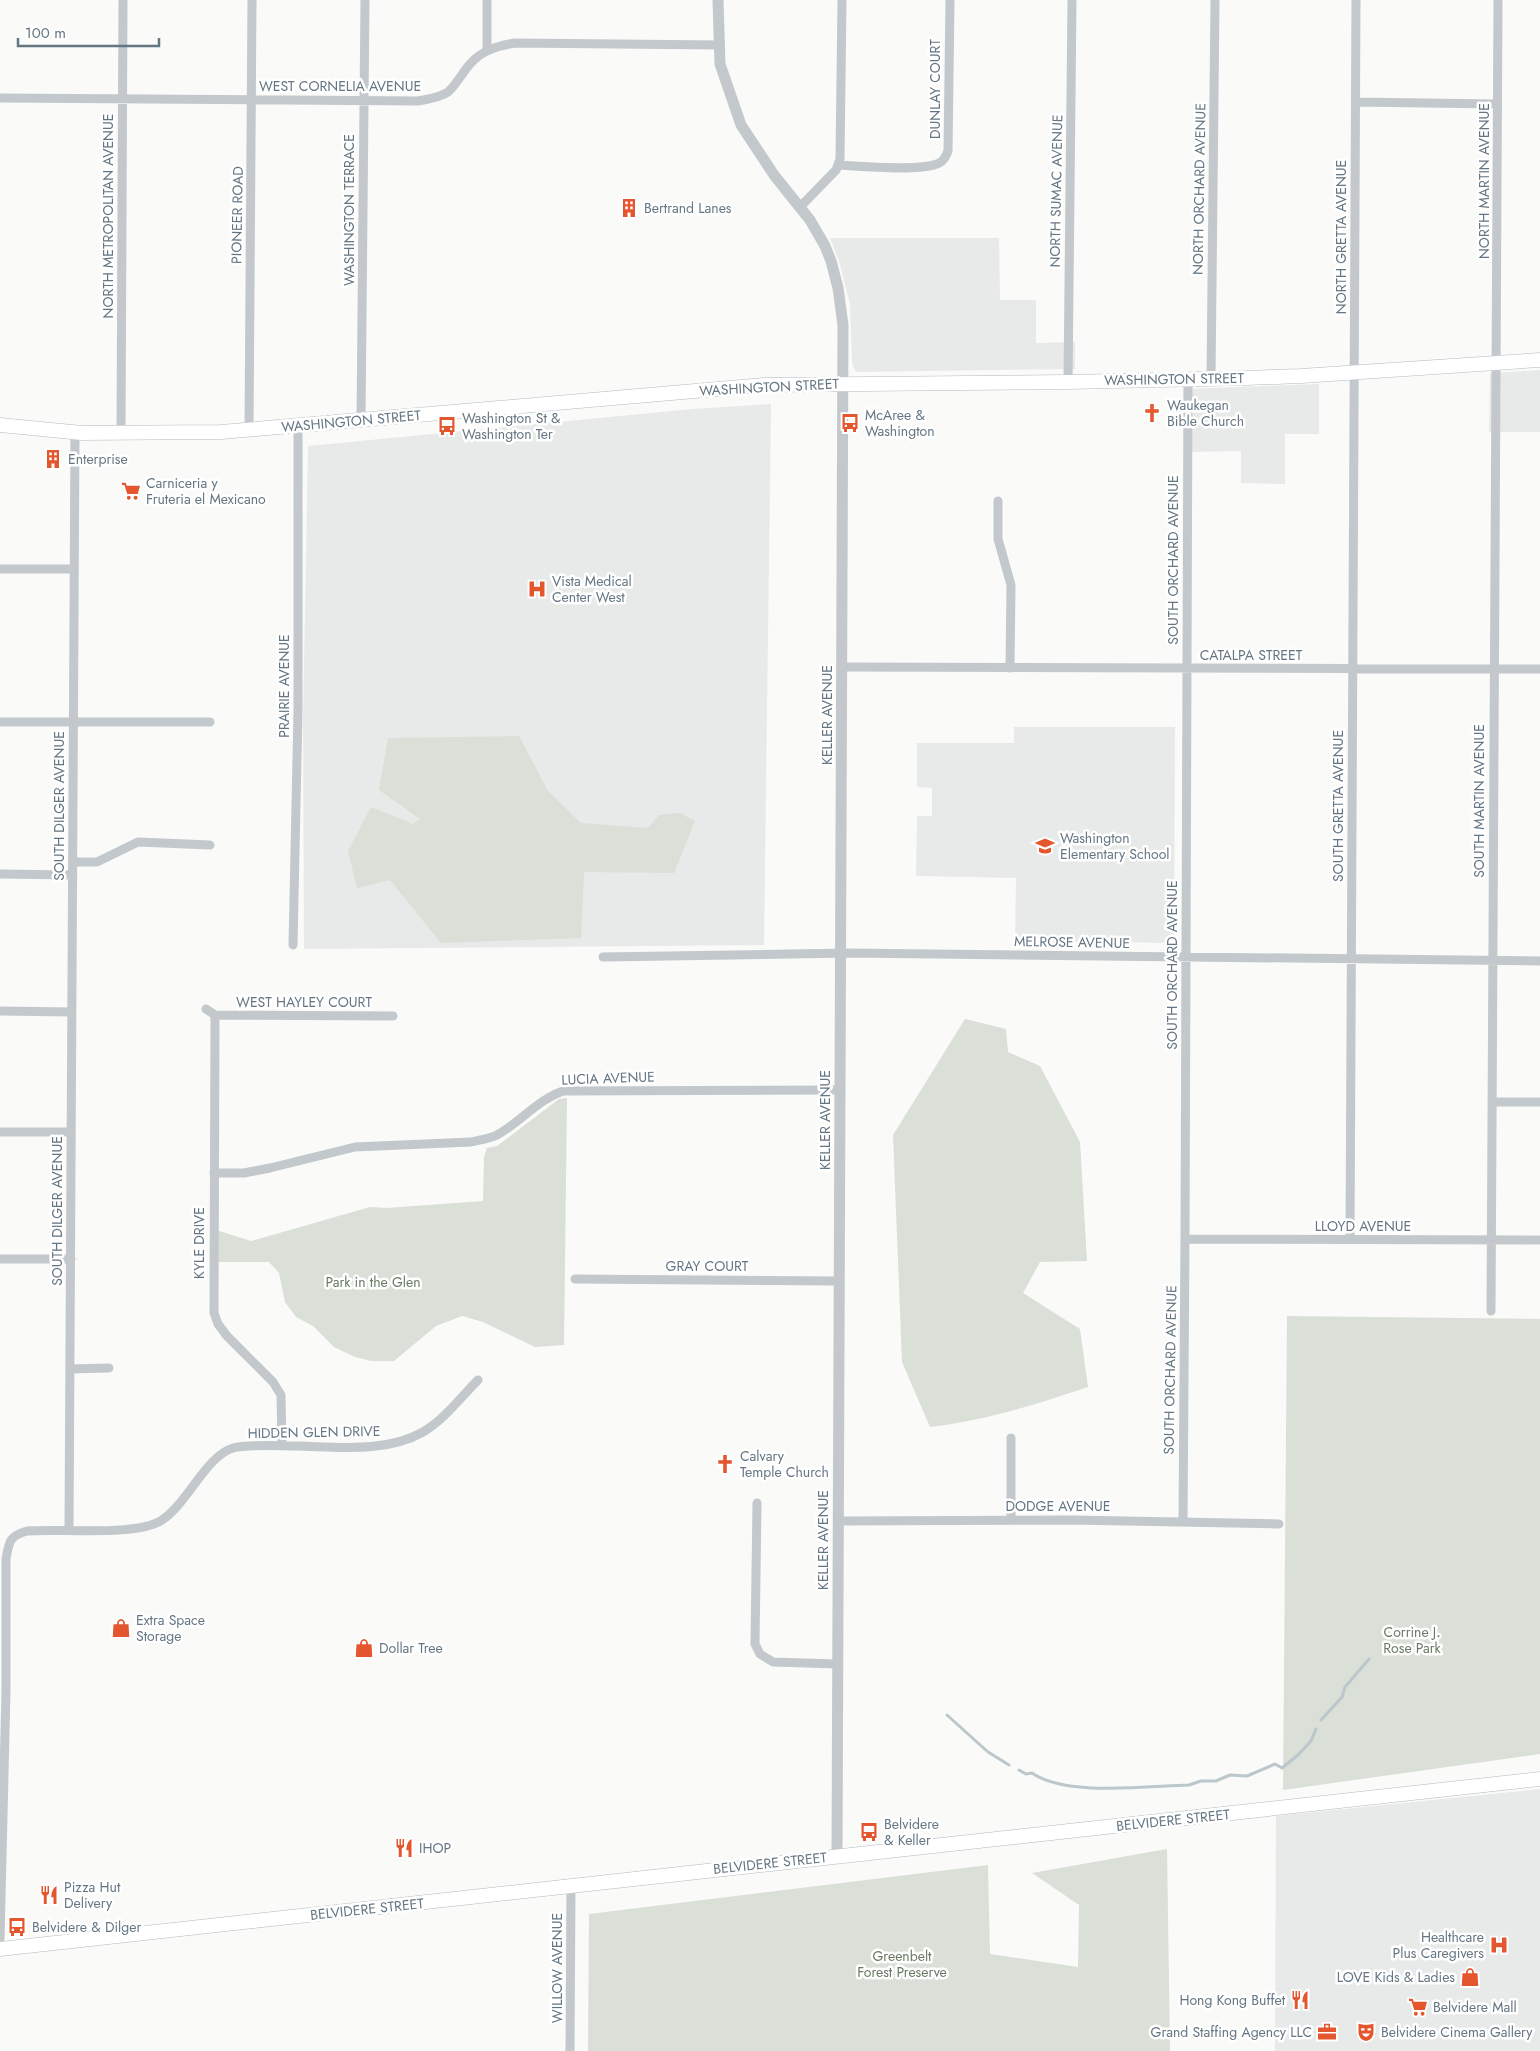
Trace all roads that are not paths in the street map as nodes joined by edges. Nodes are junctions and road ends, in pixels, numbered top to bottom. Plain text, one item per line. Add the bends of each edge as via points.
1 (123, 0) edge
2 (252, 0) edge
3 (365, 0) edge
4 (487, 0) edge
5 (718, 0) edge
6 (842, 0) edge
7 (950, 0) edge
8 (1072, 0) edge
9 (1215, 0) edge
10 (1356, 0) edge
11 (1498, 0) edge
12 (720, 45) junction
13 (488, 50) junction
14 (0, 98) edge
15 (122, 99) junction
16 (252, 100) junction
17 (364, 101) junction
18 (1356, 102) junction
19 (1497, 104) junction
20 (838, 166) junction
21 (801, 206) junction
22 (1540, 360) edge
23 (1495, 363) junction
24 (1354, 372) junction
25 (1188, 379) junction
26 (1211, 379) junction
27 (1068, 382) junction
28 (843, 384) junction
29 (361, 420) junction
30 (0, 425) edge
31 (298, 426) junction
32 (249, 430) junction
33 (74, 432) junction
34 (121, 433) junction
35 (998, 501) dead end
36 (74, 568) junction
37 (0, 569) edge
38 (842, 667) junction
39 (1010, 668) junction
40 (1186, 668) junction
41 (1352, 669) junction
42 (1493, 669) junction
43 (1540, 669) edge
44 (0, 722) edge
45 (73, 722) junction
46 (210, 722) dead end
47 (210, 845) dead end
48 (73, 862) junction
49 (0, 874) edge
50 (72, 875) junction
51 (293, 945) dead end
52 (841, 953) junction
53 (603, 957) dead end
54 (1186, 957) junction
55 (1351, 959) junction
56 (1492, 961) junction
57 (1540, 961) edge
58 (206, 1009) dead end
59 (0, 1011) edge
60 (72, 1012) junction
61 (214, 1015) junction
62 (393, 1016) dead end
63 (840, 1090) junction
64 (1492, 1102) junction
65 (1540, 1102) edge
66 (0, 1132) edge
67 (70, 1132) junction
68 (214, 1173) junction
69 (1186, 1239) junction
70 (1350, 1239) junction
71 (1492, 1240) junction
72 (1540, 1240) edge
73 (0, 1259) edge
74 (71, 1259) junction
75 (575, 1279) dead end
76 (839, 1281) junction
77 (1491, 1311) dead end
78 (109, 1368) dead end
79 (70, 1369) junction
80 (478, 1380) dead end
81 (1011, 1438) dead end
82 (282, 1446) junction
83 (757, 1503) dead end
84 (1011, 1520) junction
85 (838, 1521) junction
86 (1183, 1522) junction
87 (1279, 1524) dead end
88 (69, 1530) junction
89 (838, 1664) junction
90 (1540, 1779) edge
91 (837, 1856) junction
92 (571, 1886) junction
93 (0, 1939) edge
94 (0, 1950) edge
95 (570, 2051) edge

1 - 15 street, NORTH METROPOLITAN AVENUE
2 - 16 street, PIONEER ROAD
3 - 17 street, WASHINGTON TERRACE
4 - 13 street
5 - 12 street, KELLER AVENUE
6 - 20 street
7 - 20 street, DUNLAY COURT via 948,151 944,160 918,167
8 - 27 street, NORTH SUMAC AVENUE
9 - 26 street, NORTH ORCHARD AVENUE
10 - 18 street, NORTH GRETTA AVENUE
11 - 19 street, NORTH MARTIN AVENUE
12 - 13 street, WEST CORNELIA AVENUE via 515,42
12 - 21 street, KELLER AVENUE via 720,64 741,125 774,175
13 - 17 street, WEST CORNELIA AVENUE via 470,64 448,92 437,97 418,101
14 - 15 street, WEST CORNELIA AVENUE
15 - 16 street, WEST CORNELIA AVENUE
15 - 34 street, NORTH METROPOLITAN AVENUE
16 - 17 street, WEST CORNELIA AVENUE
16 - 32 street, PIONEER ROAD
17 - 29 street, WASHINGTON TERRACE
18 - 19 street
18 - 24 street, NORTH GRETTA AVENUE
19 - 23 street, NORTH MARTIN AVENUE
20 - 21 street
21 - 28 street, KELLER AVENUE via 825,246 834,270 842,313
22 - 23 main road, WASHINGTON STREET
23 - 24 main road, WASHINGTON STREET
23 - 42 street, SOUTH MARTIN AVENUE
24 - 26 main road, WASHINGTON STREET
24 - 41 street, SOUTH GRETTA AVENUE
25 - 26 main road, WASHINGTON STREET
25 - 27 main road, WASHINGTON STREET
25 - 40 street, SOUTH ORCHARD AVENUE
27 - 28 main road, WASHINGTON STREET
28 - 29 main road, WASHINGTON STREET via 764,385
28 - 38 street, KELLER AVENUE
29 - 31 main road, WASHINGTON STREET
30 - 33 main road, WASHINGTON STREET
31 - 32 main road, WASHINGTON STREET
31 - 51 street, PRAIRIE AVENUE via 298,711
32 - 34 main road, WASHINGTON STREET
33 - 34 main road, WASHINGTON STREET
33 - 36 street, SOUTH DILGER AVENUE
35 - 39 street via 998,539 1011,584
36 - 37 street
36 - 45 street, SOUTH DILGER AVENUE
38 - 39 street, CATALPA STREET
38 - 52 street, KELLER AVENUE
39 - 40 street, CATALPA STREET
40 - 41 street, CATALPA STREET
40 - 54 street, SOUTH ORCHARD AVENUE
41 - 42 street, CATALPA STREET
41 - 55 street, SOUTH GRETTA AVENUE
42 - 43 street, CATALPA STREET
42 - 56 street, SOUTH MARTIN AVENUE
44 - 45 street
45 - 46 street
45 - 48 street, SOUTH DILGER AVENUE
47 - 48 street via 138,842 97,862
48 - 50 street, SOUTH DILGER AVENUE
49 - 50 street
50 - 60 street, SOUTH DILGER AVENUE
52 - 53 street, MELROSE AVENUE
52 - 54 street, MELROSE AVENUE
52 - 63 street, KELLER AVENUE
54 - 55 street, MELROSE AVENUE
54 - 69 street, SOUTH ORCHARD AVENUE
55 - 56 street, MELROSE AVENUE
55 - 70 street, SOUTH GRETTA AVENUE
56 - 57 street, MELROSE AVENUE
56 - 64 street, SOUTH MARTIN AVENUE
58 - 61 street
59 - 60 street
60 - 67 street, SOUTH DILGER AVENUE
61 - 62 street, WEST HAYLEY COURT
61 - 68 street, KYLE DRIVE
63 - 68 street, LUCIA AVENUE via 562,1091 486,1139 355,1147 261,1170
63 - 76 street, KELLER AVENUE
64 - 65 street
64 - 71 street, SOUTH MARTIN AVENUE
66 - 67 street
67 - 74 street, SOUTH DILGER AVENUE
68 - 82 street, KYLE DRIVE via 214,1313 227,1336 273,1382 281,1395
69 - 70 street, LLOYD AVENUE
69 - 86 street, SOUTH ORCHARD AVENUE
70 - 71 street, LLOYD AVENUE
71 - 72 street, LLOYD AVENUE
71 - 77 street, SOUTH MARTIN AVENUE
73 - 74 street
74 - 79 street, SOUTH DILGER AVENUE
75 - 76 street, GRAY COURT
76 - 85 street, KELLER AVENUE
78 - 79 street
79 - 88 street, SOUTH DILGER AVENUE
80 - 82 street, HIDDEN GLEN DRIVE via 434,1424 406,1440 370,1447
81 - 84 street
82 - 88 street, HIDDEN GLEN DRIVE via 227,1450 194,1484 179,1505 150,1526 132,1530
83 - 89 street via 755,1644 760,1654 773,1662
84 - 85 street, DODGE AVENUE
84 - 86 street, DODGE AVENUE
85 - 89 street, KELLER AVENUE
86 - 87 street, DODGE AVENUE
88 - 93 street via 33,1530 17,1534 11,1538 6,1559
89 - 91 street, KELLER AVENUE
90 - 91 main road, BELVIDERE STREET
91 - 92 main road, BELVIDERE STREET
92 - 94 main road, BELVIDERE STREET
92 - 95 street, WILLOW AVENUE

